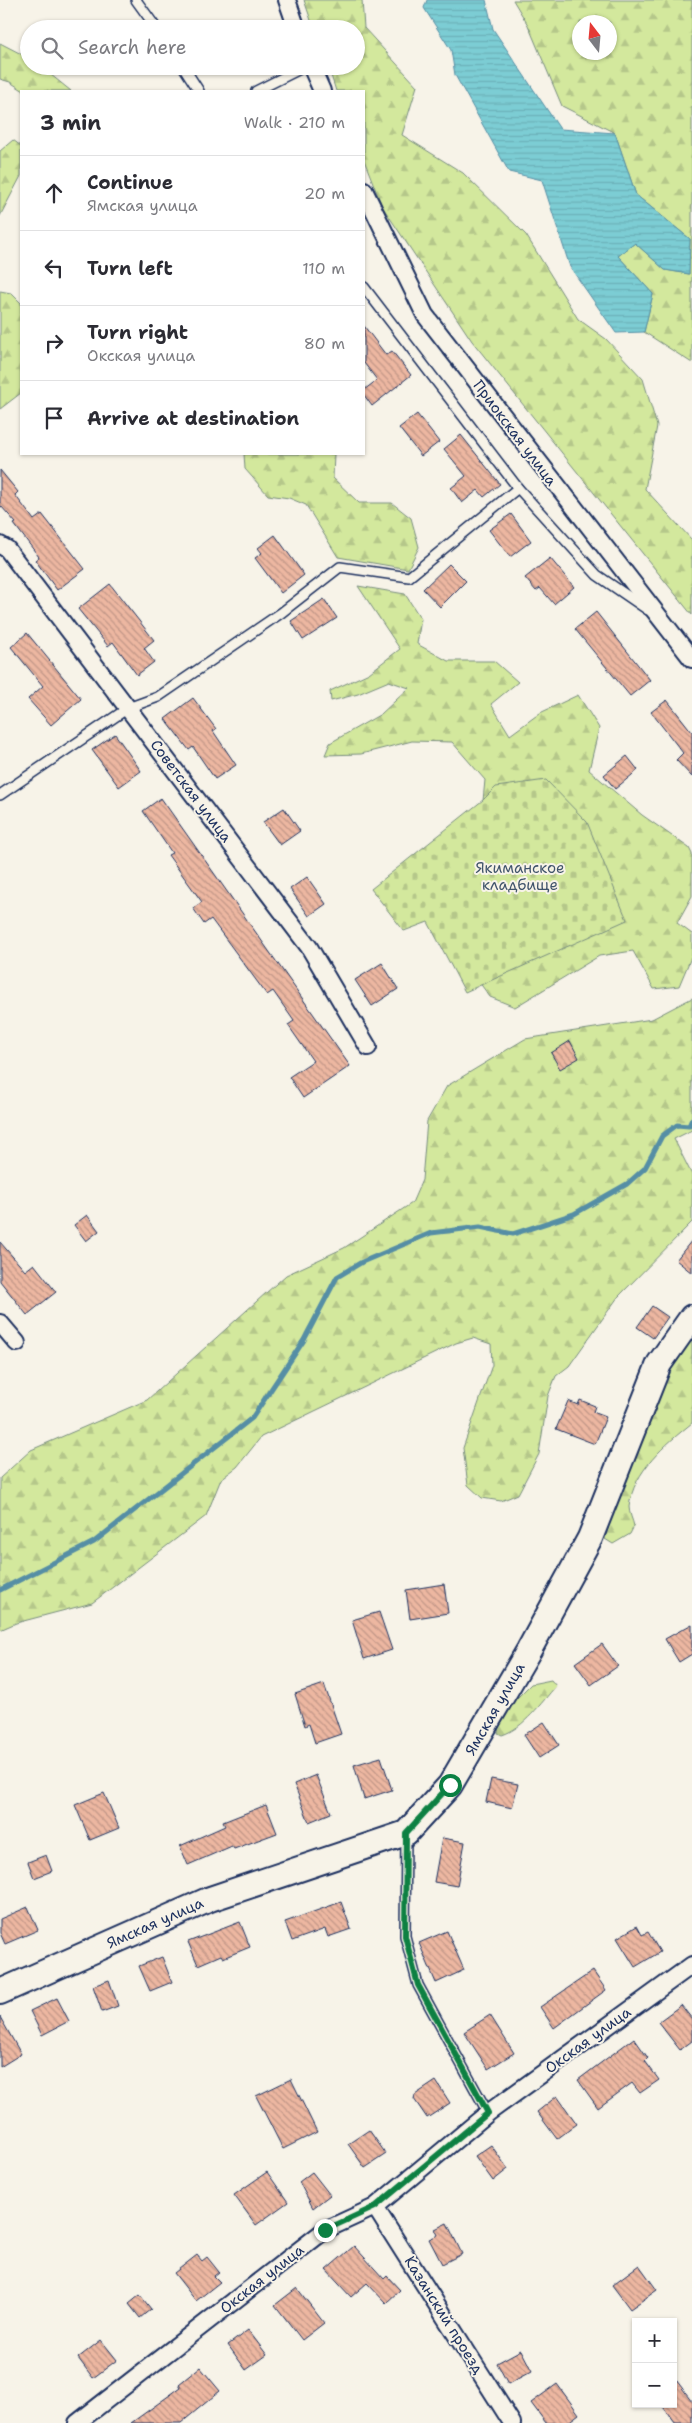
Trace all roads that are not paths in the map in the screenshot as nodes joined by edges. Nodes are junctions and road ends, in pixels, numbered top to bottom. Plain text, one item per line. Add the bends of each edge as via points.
1 (136, 0) edge
2 (286, 0) edge
3 (150, 20) edge
4 (294, 20) edge
5 (189, 75) edge
6 (288, 75) edge
7 (315, 75) edge
8 (198, 90) edge
9 (258, 90) edge
10 (322, 90) edge
11 (365, 192) edge
12 (365, 288) edge
13 (518, 488) junction
14 (0, 545) edge
15 (658, 617) junction
16 (692, 658) edge
17 (128, 708) junction
18 (0, 795) edge
19 (368, 1047) dead end
20 (692, 1317) edge
21 (0, 1323) edge
22 (18, 1343) dead end
23 (406, 1833) junction
24 (692, 1965) edge
25 (0, 1992) edge
26 (488, 2113) junction
27 (375, 2207) junction
28 (77, 2423) edge
29 (512, 2423) edge

1 - 3 lane
2 - 4 street
5 - 8 lane
6 - 9 lane
7 - 10 street
11 - 15 street, Приокская улица via 425,315
12 - 13 lane
13 - 15 lane via 597,575
13 - 17 lane via 409,577 340,567 281,613 158,697
14 - 17 street, Советская улица via 7,549
15 - 16 street, Приокская улица
17 - 18 lane
17 - 19 street, Советская улица via 309,947
20 - 23 street, Ямская улица via 659,1364 590,1538 529,1650 450,1785
21 - 22 street
23 - 25 street, Ямская улица via 210,1899
23 - 26 lane via 405,1936 418,1985
24 - 26 street, Окская улица
26 - 27 street, Окская улица
27 - 28 street, Окская улица via 325,2230
27 - 29 street, Казанский проезд

